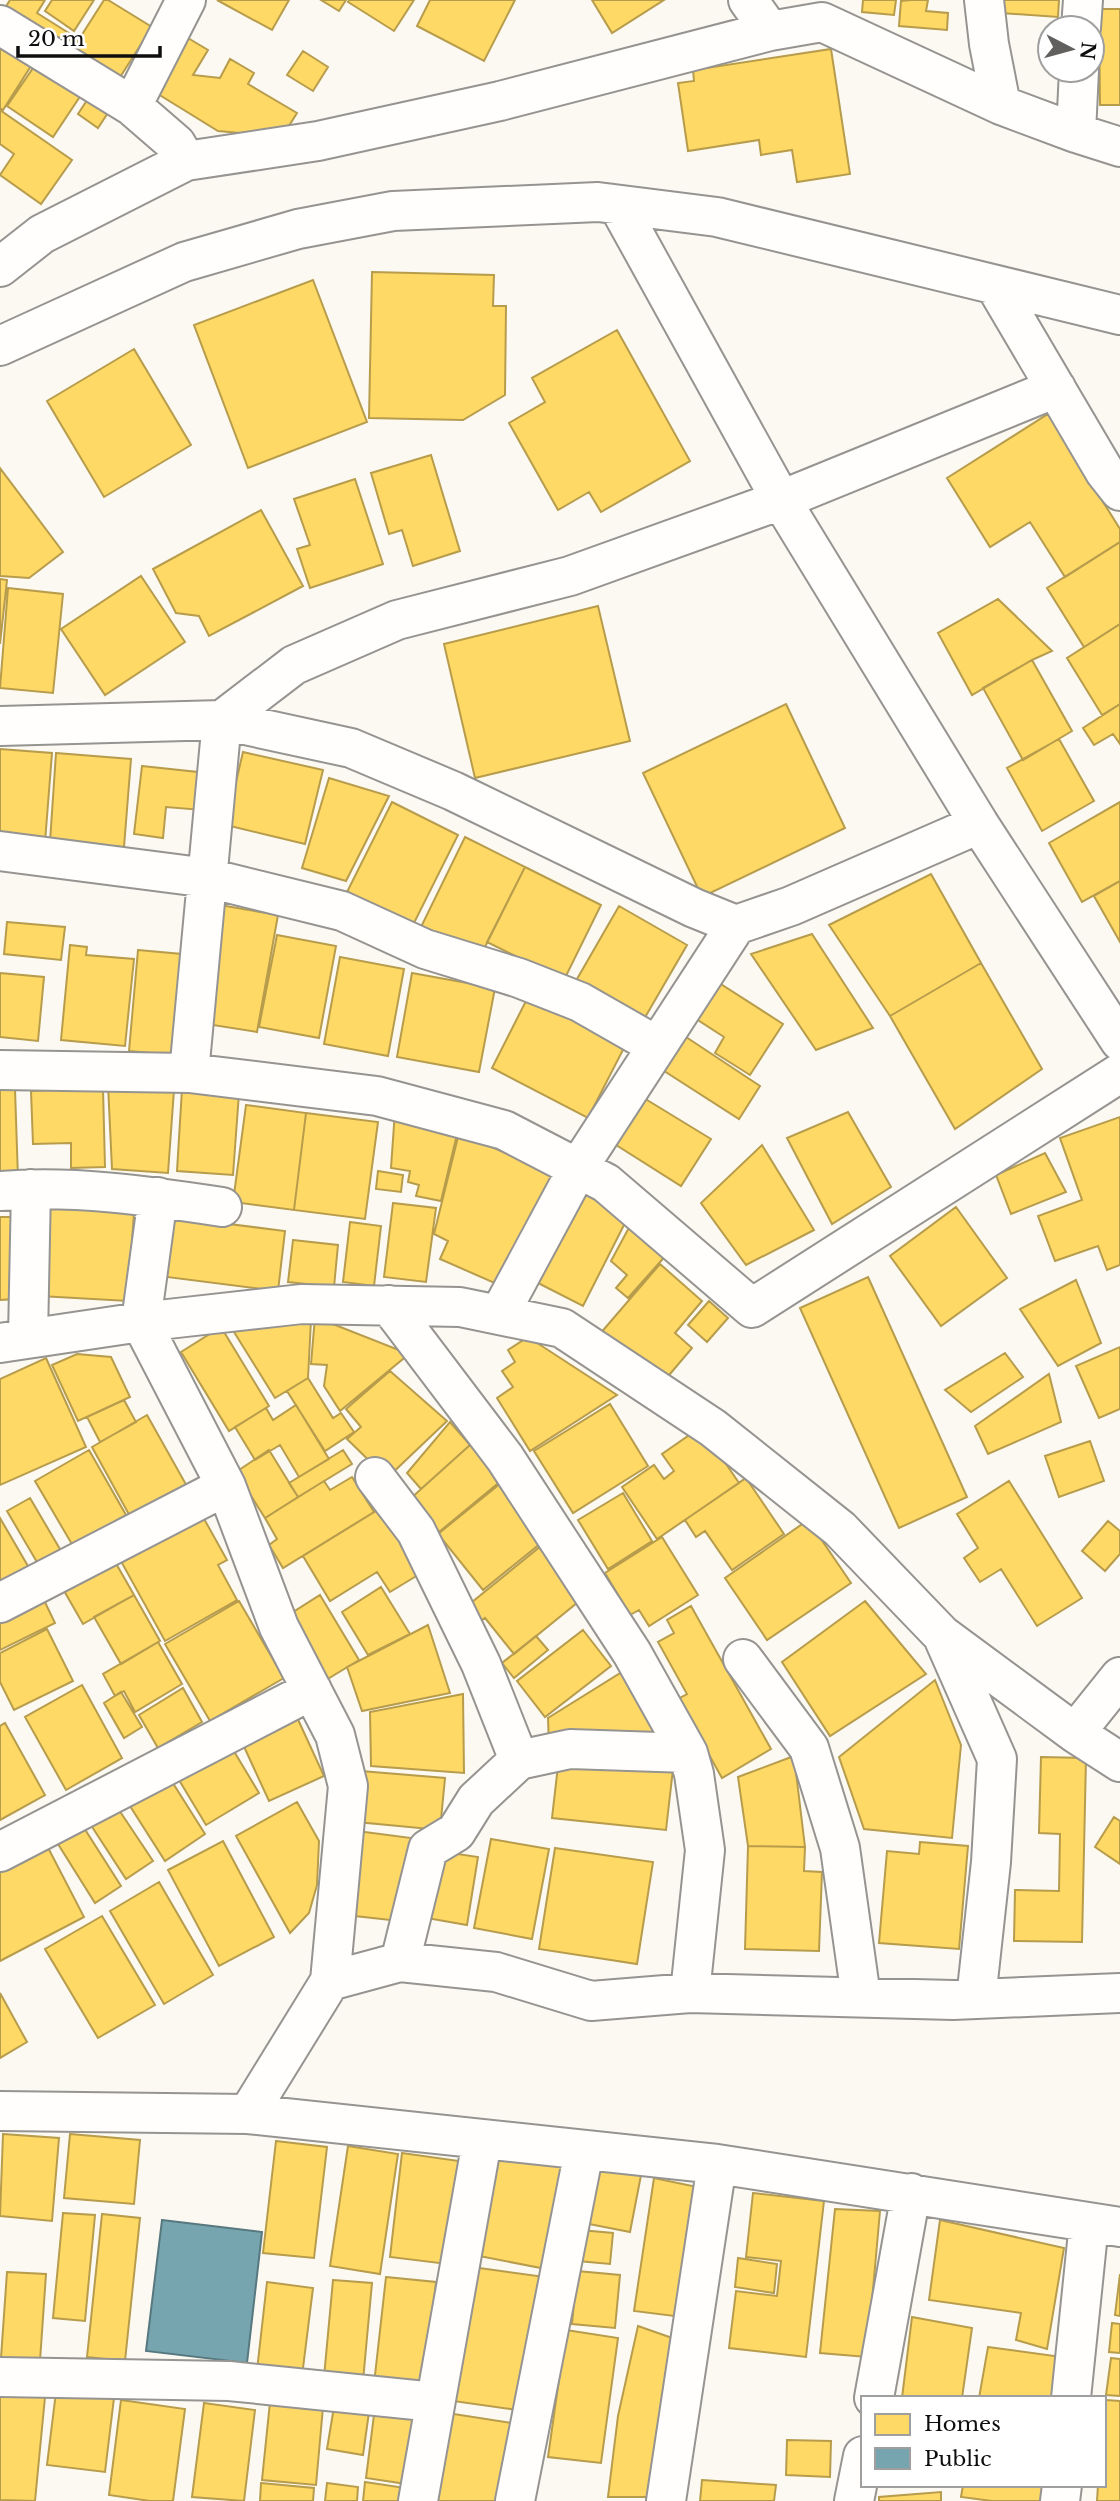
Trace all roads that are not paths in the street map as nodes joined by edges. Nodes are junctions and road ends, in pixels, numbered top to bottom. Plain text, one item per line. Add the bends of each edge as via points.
1 (186, 0) edge
2 (748, 0) edge
3 (984, 0) edge
4 (0, 25) edge
5 (770, 31) junction
6 (1078, 84) edge
7 (1001, 105) junction
8 (132, 106) junction
9 (1076, 133) junction
10 (1120, 147) edge
11 (186, 161) junction
12 (618, 205) junction
13 (0, 267) edge
14 (995, 285) junction
15 (1120, 315) edge
16 (0, 346) edge
17 (1056, 388) junction
18 (1120, 491) edge
19 (781, 500) junction
20 (222, 720) junction
21 (0, 726) edge
22 (979, 824) junction
23 (0, 851) edge
24 (208, 878) junction
25 (736, 925) junction
26 (1120, 1041) edge
27 (657, 1046) junction
28 (0, 1070) edge
29 (189, 1073) junction
30 (1120, 1073) edge
31 (578, 1168) junction
32 (15, 1190) edge
33 (158, 1197) junction
34 (222, 1207) dead end
35 (389, 1305) junction
36 (499, 1315) junction
37 (141, 1322) junction
38 (14, 1340) edge
39 (375, 1477) dead end
40 (226, 1486) junction
41 (0, 1603) edge
42 (942, 1635) junction
43 (743, 1659) dead end
44 (1120, 1677) edge
45 (312, 1690) junction
46 (1075, 1733) junction
47 (688, 1753) junction
48 (519, 1760) junction
49 (1120, 1762) edge
50 (0, 1852) edge
51 (400, 1962) junction
52 (330, 1981) junction
53 (690, 1993) junction
54 (1120, 1993) edge
55 (861, 1997) junction
56 (976, 1999) junction
57 (0, 2110) edge
58 (248, 2114) junction
59 (482, 2141) junction
60 (584, 2151) junction
61 (717, 2164) junction
62 (912, 2193) junction
63 (1104, 2225) edge
64 (0, 2377) edge
65 (874, 2396) edge
66 (1071, 2396) edge
67 (435, 2402) junction
68 (861, 2466) edge
69 (418, 2501) edge
70 (515, 2501) edge
71 (666, 2501) edge
72 (854, 2501) edge

1 - 8 street
2 - 5 street
3 - 7 street
4 - 8 street
5 - 7 street via 822,22
5 - 11 street via 500,101 318,141
6 - 9 street
7 - 9 street
8 - 11 street via 176,144
9 - 10 street
11 - 13 street via 42,234
12 - 14 street via 717,218
12 - 16 street via 598,202 393,211 298,229 184,262
12 - 19 street
14 - 15 street
14 - 17 street
17 - 18 street
17 - 19 street
19 - 20 street via 570,576 397,620 294,665
19 - 22 street
20 - 21 street
20 - 24 street
20 - 25 street via 351,748 453,791
22 - 25 street via 791,906
22 - 26 street
23 - 24 street
24 - 27 street via 342,911 425,948 580,1002
24 - 29 street
25 - 27 street
27 - 31 street
28 - 29 street
29 - 31 street via 377,1096 504,1130
30 - 31 street via 752,1308 606,1183
31 - 36 street
32 - 33 street
32 - 38 street
33 - 34 street
33 - 37 street
35 - 36 street via 460,1307
35 - 37 street via 302,1304
35 - 47 street via 505,1458 632,1653
36 - 42 street via 562,1328 713,1428 841,1529
37 - 38 street
37 - 40 street
39 - 48 street via 416,1531 481,1664
40 - 41 street
40 - 45 street via 279,1627
42 - 46 street
42 - 56 street via 997,1759
43 - 55 street via 809,1748 840,1848
44 - 46 street
45 - 50 street
45 - 52 street via 335,1735 348,1786
46 - 49 street
47 - 48 street via 570,1749
47 - 53 street via 705,1850
48 - 51 street via 477,1800 456,1832 428,1849
51 - 52 street
51 - 53 street via 496,1972 592,2001
52 - 58 street
53 - 55 street
54 - 56 street
55 - 56 street
57 - 58 street
58 - 59 street
59 - 60 street
59 - 67 street
60 - 61 street
60 - 70 street
61 - 62 street
61 - 71 street
62 - 63 street
62 - 65 street
63 - 66 street
64 - 67 street via 229,2381
67 - 69 street
68 - 72 street

